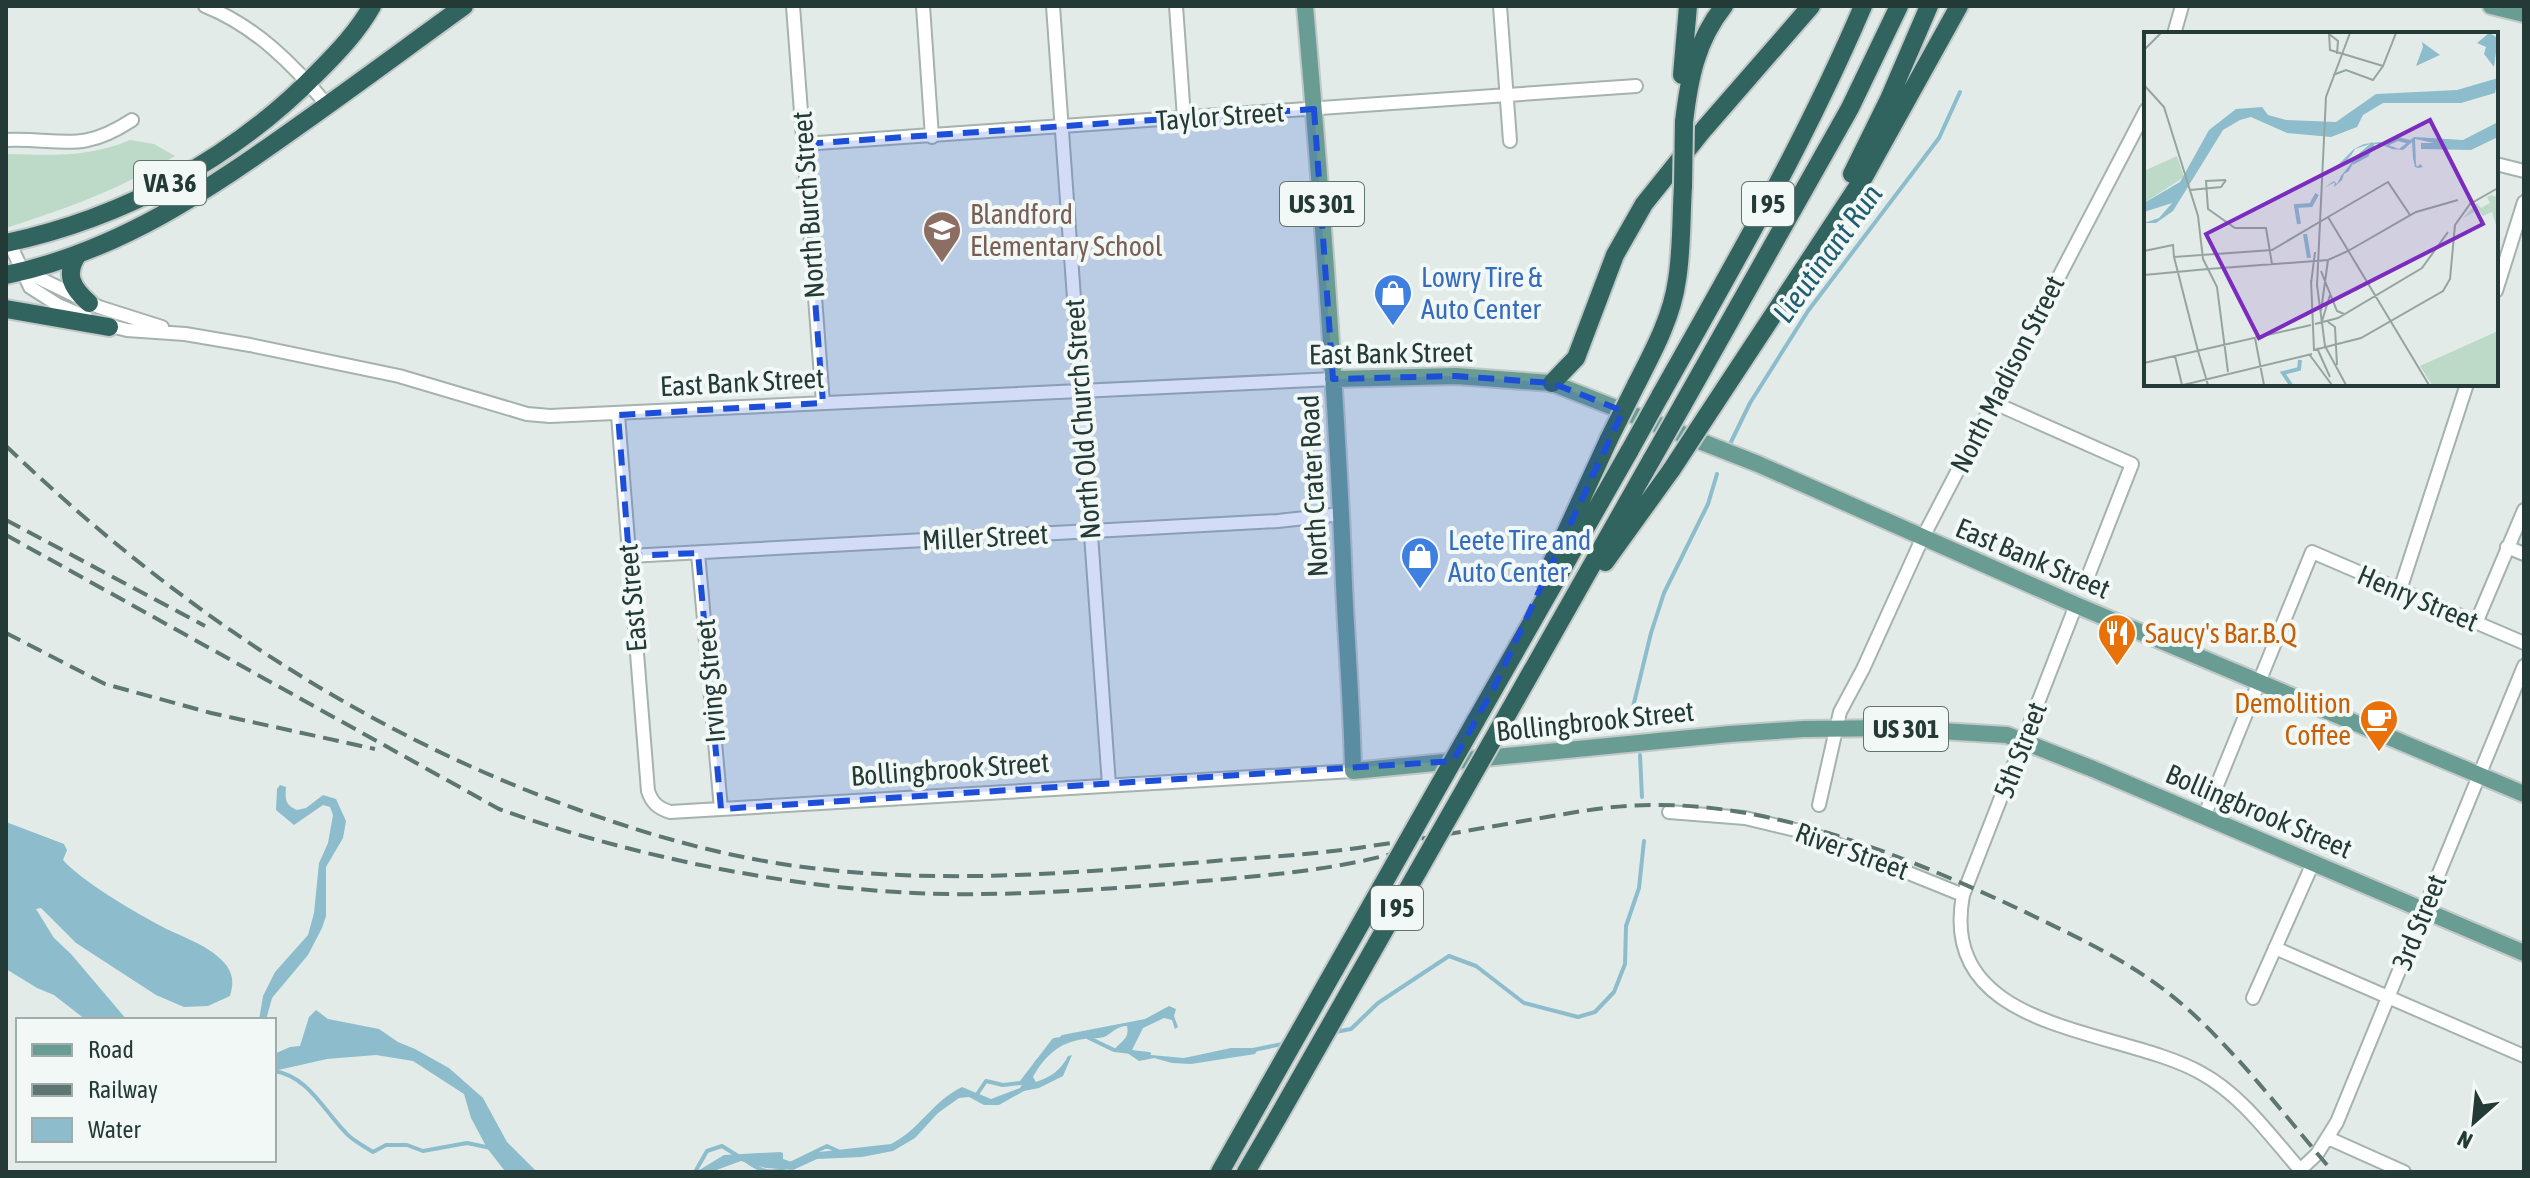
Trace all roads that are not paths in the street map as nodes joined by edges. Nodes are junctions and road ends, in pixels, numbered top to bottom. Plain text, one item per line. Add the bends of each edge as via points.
1 (205, 6) edge
2 (372, 6) edge
3 (464, 6) edge
4 (793, 6) edge
5 (923, 6) edge
6 (1053, 6) edge
7 (1176, 6) edge
8 (1305, 6) edge
9 (1500, 6) edge
10 (1688, 6) edge
11 (1724, 6) edge
12 (1811, 6) edge
13 (1863, 6) edge
14 (1899, 6) edge
15 (1929, 6) edge
16 (1959, 6) edge
17 (2182, 6) edge
18 (2491, 6) edge
19 (2524, 14) edge
20 (2175, 32) edge
21 (308, 83) junction
22 (1636, 86) dead end
23 (1506, 94) junction
24 (327, 105) junction
25 (1314, 109) junction
26 (2144, 114) edge
27 (1184, 118) junction
28 (132, 120) dead end
29 (1684, 122) junction
30 (1062, 128) junction
31 (932, 137) junction
32 (6, 140) edge
33 (1510, 141) dead end
34 (803, 144) junction
35 (2498, 164) edge
36 (2524, 171) edge
37 (2524, 202) edge
38 (8, 242) edge
39 (78, 254) junction
40 (14, 273) edge
41 (1794, 283) junction
42 (2498, 285) edge
43 (89, 303) junction
44 (6, 309) edge
45 (109, 327) junction
46 (185, 334) junction
47 (1333, 379) junction
48 (1552, 383) junction
49 (2466, 386) edge
50 (1081, 391) junction
51 (1992, 402) junction
52 (823, 403) junction
53 (618, 415) junction
54 (2524, 510) edge
55 (1341, 514) junction
56 (1090, 531) junction
57 (1922, 539) junction
58 (2507, 547) junction
59 (698, 553) junction
60 (2524, 554) edge
61 (629, 556) junction
62 (2085, 584) dead end
63 (2400, 590) junction
64 (2076, 605) junction
65 (2476, 623) junction
66 (1554, 632) junction
67 (2524, 643) edge
68 (2524, 666) edge
69 (2260, 682) junction
70 (1494, 688) junction
71 (1835, 729) junction
72 (2023, 740) junction
73 (1353, 771) junction
74 (2480, 775) junction
75 (648, 782) joint
76 (1109, 785) junction
77 (2524, 794) edge
78 (1819, 805) dead end
79 (721, 809) junction
80 (1669, 812) dead end
81 (2204, 817) junction
82 (2313, 863) junction
83 (1963, 895) junction
84 (2424, 910) junction
85 (2275, 948) junction
86 (2524, 953) edge
87 (2253, 998) dead end
88 (2388, 998) junction
89 (2524, 1056) edge
90 (2328, 1138) junction
91 (2301, 1171) edge
92 (1220, 1172) edge
93 (1246, 1172) edge
94 (2404, 1172) edge

1 - 21 street via 264,40
2 - 21 highway, VA 36
3 - 24 highway, VA 36
4 - 34 street, North Burch Street
5 - 31 street
6 - 30 street, North Old Church Street
7 - 27 street
8 - 25 main road, North Crater Road / US 301
9 - 23 street
10 - 29 highway
11 - 29 highway via 1694,60
12 - 48 highway via 1644,204 1615,255 1576,358
13 - 70 highway, I 95, bridge via 1807,129
14 - 66 highway, I 95, bridge via 1844,120
15 - 41 highway via 1868,145
16 - 41 highway via 1871,165
17 - 20 street
18 - 19 main road
21 - 24 street
21 - 38 highway, VA 36 via 260,125 156,191 94,218
22 - 23 street, Taylor Street
23 - 25 street, Taylor Street
23 - 33 street
24 - 39 highway, VA 36 via 210,189 153,222
25 - 27 street, Taylor Street
25 - 47 main road, North Crater Road / US 301
26 - 51 street, North Madison Street
27 - 30 street, Taylor Street
28 - 32 street via 90,142
29 - 70 highway, bridge via 1675,295 1667,321
30 - 31 street, Taylor Street
30 - 50 street, North Old Church Street
31 - 34 street, Taylor Street
34 - 52 street, North Burch Street
35 - 36 street
37 - 42 street
38 - 40 street, East Bank Street
39 - 40 highway, VA 36
39 - 43 highway via 70,276
40 - 43 street, East Bank Street
40 - 45 street, East Bank Street via 40,294
41 - 66 highway, bridge via 1672,469
43 - 46 street, East Bank Street
44 - 45 highway
45 - 46 street, East Bank Street
46 - 53 street, East Bank Street via 399,376 527,414
47 - 48 main road, East Bank Street via 1456,376
47 - 50 street, East Bank Street
47 - 55 main road, North Crater Road / US 301
48 - 57 main road, East Bank Street via 1758,464
49 - 63 street
50 - 52 street, East Bank Street
50 - 56 street, North Old Church Street
51 - 57 street, North Madison Street
51 - 62 street via 2132,464
52 - 53 street, East Bank Street
53 - 61 street, East Street
54 - 58 street
55 - 56 street, Miller Street
55 - 73 main road, North Crater Road / US 301
56 - 59 street, Miller Street
56 - 76 street, North Old Church Street
57 - 64 main road, East Bank Street
57 - 71 street, North Madison Street
58 - 60 street
58 - 65 street
59 - 61 street, Miller Street
59 - 79 street, Irving Street
61 - 75 street, East Street
63 - 65 street, Henry Street
63 - 69 street, Henry Street via 2312,552
64 - 69 main road, East Bank Street
64 - 72 street, 5th Street
65 - 67 street, Henry Street
66 - 93 highway, I 95, bridge
68 - 74 street, 3rd Street
69 - 74 main road, East Bank Street
69 - 81 street
70 - 92 highway, I 95, bridge
71 - 72 main road, Bollingbrook Street / US 301 via 1906,729
71 - 73 main road, Bollingbrook Street / US 301 via 1730,734
71 - 78 street, North Madison Street
72 - 81 main road, Bollingbrook Street / US 301
72 - 83 street, 5th Street
73 - 76 street, Bollingbrook Street
74 - 77 main road, East Bank Street
74 - 84 street, 3rd Street
75 - 79 street, Bollingbrook Street via 651,799 662,810
76 - 79 street, Bollingbrook Street
80 - 83 street, River Street via 1745,818 1797,829
81 - 82 main road, Bollingbrook Street / US 301
82 - 84 main road, Bollingbrook Street / US 301
82 - 85 street
83 - 91 street via 1962,942 1990,989 2021,1010 2167,1058 2218,1083
84 - 86 main road, Bollingbrook Street / US 301
84 - 88 street, 3rd Street
85 - 87 street
85 - 88 street
88 - 89 street
88 - 90 street, 3rd Street
90 - 91 street, 3rd Street
90 - 94 street

